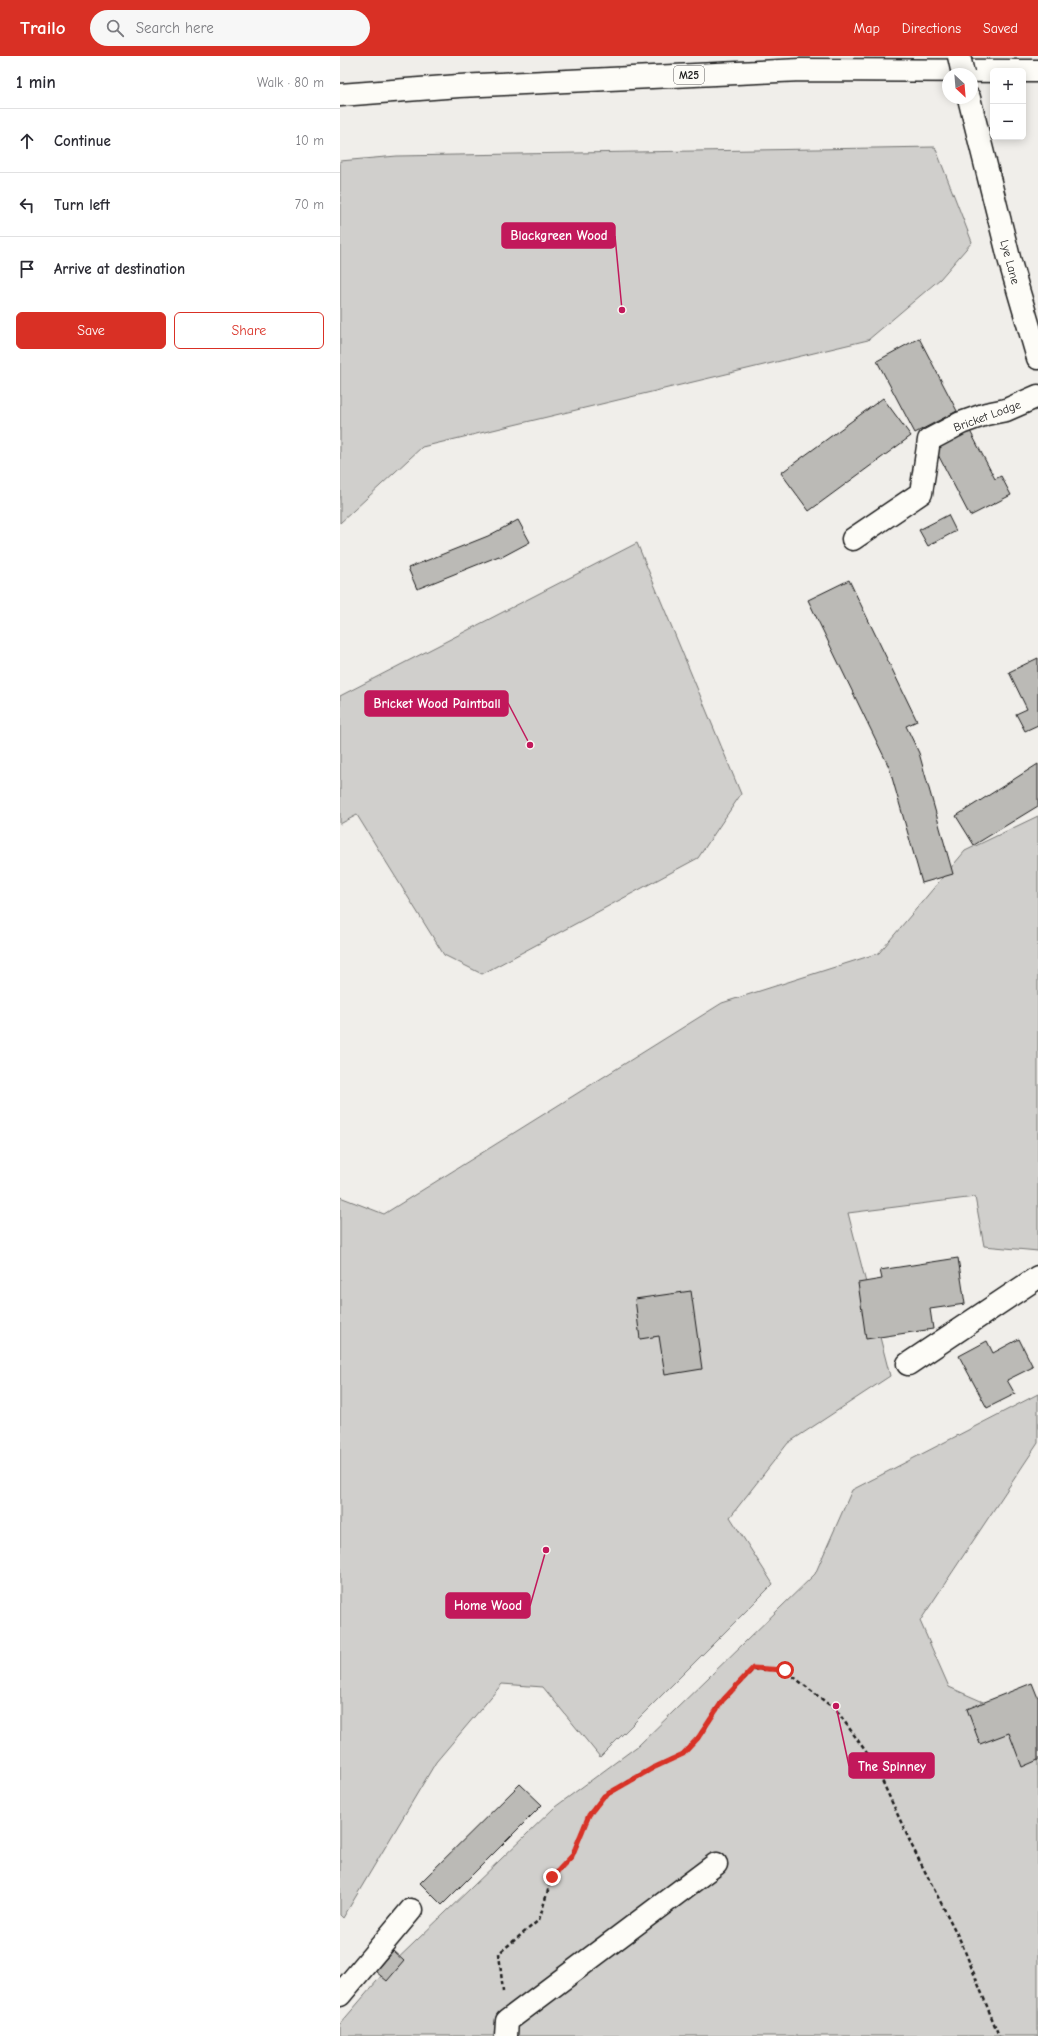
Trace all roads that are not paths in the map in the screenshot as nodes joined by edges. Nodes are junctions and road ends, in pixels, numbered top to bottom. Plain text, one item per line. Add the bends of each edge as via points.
1 (959, 56) edge
2 (962, 68) edge
3 (1038, 71) edge
4 (340, 95) edge
5 (970, 104) edge
6 (1038, 358) edge
7 (1038, 396) edge
8 (853, 539) dead end
9 (1038, 1277) edge
10 (908, 1364) dead end
11 (716, 1864) dead end
12 (411, 1910) dead end
13 (340, 1995) edge
14 (506, 2029) edge

1 - 2 main road, bridge
3 - 4 main road, M25 via 801,70 458,86
5 - 6 main road, Lye Lane via 1010,262
7 - 8 main road, Bricket Lodge via 1006,410 986,414 961,424 929,440 921,492
9 - 10 main road
11 - 14 main road
12 - 13 main road

